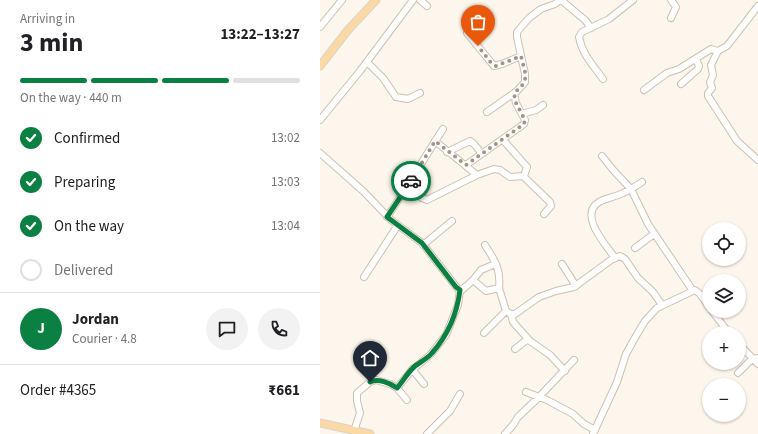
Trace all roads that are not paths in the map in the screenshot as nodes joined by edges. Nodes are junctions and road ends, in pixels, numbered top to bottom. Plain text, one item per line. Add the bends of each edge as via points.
1 (342, 0) edge
2 (413, 0) edge
3 (420, 0) edge
4 (561, 0) edge
5 (633, 0) edge
6 (671, 0) edge
7 (373, 1) edge
8 (427, 6) dead end
9 (758, 6) edge
10 (671, 18) dead end
11 (320, 25) edge
12 (591, 28) junction
13 (467, 33) dead end
14 (718, 51) junction
15 (521, 56) junction
16 (696, 58) junction
17 (367, 62) junction
18 (320, 66) edge
19 (603, 79) dead end
20 (681, 84) dead end
21 (644, 90) dead end
22 (420, 93) dead end
23 (514, 93) junction
24 (543, 105) dead end
25 (487, 112) dead end
26 (522, 114) junction
27 (320, 120) edge
28 (443, 129) dead end
29 (503, 140) junction
30 (435, 141) junction
31 (447, 152) junction
32 (320, 153) edge
33 (482, 154) junction
34 (602, 156) dead end
35 (758, 160) edge
36 (466, 165) junction
37 (477, 175) junction
38 (524, 176) junction
39 (642, 182) dead end
40 (408, 185) junction
41 (631, 189) junction
42 (544, 214) dead end
43 (387, 217) junction
44 (452, 221) dead end
45 (398, 225) junction
46 (654, 234) junction
47 (423, 245) junction
48 (485, 245) dead end
49 (635, 248) dead end
50 (615, 258) junction
51 (495, 264) junction
52 (562, 264) dead end
53 (364, 277) dead end
54 (473, 280) junction
55 (576, 286) junction
56 (499, 288) junction
57 (460, 290) junction
58 (692, 291) junction
59 (702, 298) edge
60 (662, 305) junction
61 (508, 313) junction
62 (717, 318) edge
63 (724, 326) edge
64 (484, 333) dead end
65 (528, 339) junction
66 (515, 349) dead end
67 (746, 351) edge
68 (755, 359) edge
69 (574, 360) dead end
70 (758, 364) edge
71 (412, 369) junction
72 (565, 371) junction
73 (738, 373) dead end
74 (424, 384) dead end
75 (397, 388) junction
76 (526, 392) dead end
77 (460, 394) dead end
78 (540, 397) junction
79 (407, 400) dead end
80 (320, 423) edge
81 (356, 432) edge
82 (594, 432) edge
83 (370, 434) edge
84 (427, 434) edge
85 (505, 434) edge

1 - 11 street
2 - 17 street
3 - 8 street
4 - 12 street
4 - 15 street via 541,9 519,30 517,37
5 - 12 street via 610,19
6 - 10 street via 676,7
7 - 18 main road
9 - 14 street via 731,42
12 - 19 street via 582,32 579,37 589,61
13 - 15 street via 494,66
14 - 16 street via 711,49
14 - 35 street via 711,65 712,87 708,96 738,141
15 - 23 street via 526,78 524,85
16 - 20 street via 698,69
16 - 21 street via 667,73
17 - 22 street via 396,97 405,99
17 - 27 street
23 - 25 street
23 - 26 street
24 - 26 street
26 - 29 street via 524,124
28 - 30 street
29 - 33 street
29 - 38 street via 526,167
30 - 31 street
30 - 40 street
31 - 33 street via 470,141
31 - 36 street
32 - 43 street
33 - 36 street
34 - 41 street
36 - 37 street
37 - 38 street via 497,169 510,177
37 - 40 street via 427,200
38 - 42 street via 550,202 551,206
39 - 41 street
40 - 43 street
41 - 46 street
41 - 50 street via 600,201 590,215
43 - 45 street
44 - 47 street
45 - 47 street
45 - 53 street
46 - 49 street
46 - 58 street
47 - 57 street
48 - 51 street
50 - 55 street
50 - 60 street via 620,256 625,259
51 - 54 street via 481,270
51 - 56 street via 500,275
52 - 55 street
54 - 56 street via 486,290
54 - 57 street
55 - 61 street via 539,297 515,314
56 - 61 street
57 - 71 street via 458,305 446,335 431,354
58 - 59 street via 697,291
58 - 60 street
60 - 82 street via 653,311 626,354 617,382
61 - 64 street
61 - 65 street
62 - 63 street
65 - 66 street
65 - 72 street via 550,355
67 - 68 street
68 - 70 street
68 - 73 street
69 - 72 street
71 - 74 street
71 - 75 street
72 - 78 street
75 - 79 street
75 - 81 street via 376,380 359,391 356,396 360,413
76 - 78 street
77 - 84 street via 453,408
78 - 82 street via 573,414
78 - 85 street via 518,417
80 - 81 main road
81 - 83 main road

